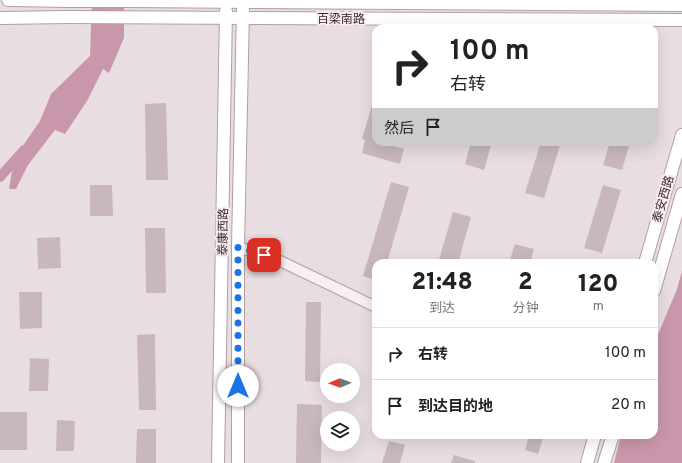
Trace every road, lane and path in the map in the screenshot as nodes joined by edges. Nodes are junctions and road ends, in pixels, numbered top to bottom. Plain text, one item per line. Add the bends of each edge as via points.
1 (8, 0) edge
2 (226, 1) edge
3 (243, 1) edge
4 (682, 5) edge
5 (0, 18) edge
6 (226, 18) junction
7 (243, 18) junction
8 (682, 20) edge
9 (682, 135) edge
10 (682, 194) edge
11 (238, 247) junction
12 (646, 259) edge
13 (658, 277) edge
14 (372, 305) edge
15 (594, 439) edge
16 (612, 439) edge
17 (218, 463) edge
18 (238, 463) edge
19 (587, 463) edge
20 (604, 463) edge

1 - 2 main road, 百梁南路, bridge
2 - 3 main road, 百梁南路
2 - 6 main road, 泰康西路
3 - 4 main road, 百梁南路
3 - 7 main road, 泰康西路
5 - 6 main road, 百梁南路
6 - 7 main road, 百梁南路
6 - 17 main road, 泰康西路
7 - 8 main road, 百梁南路
7 - 11 main road, 泰康西路
9 - 12 main road, 泰安西路
10 - 13 main road, 泰安西路
11 - 14 street via 278,260
11 - 18 main road, 泰康西路
15 - 19 main road
16 - 20 main road

